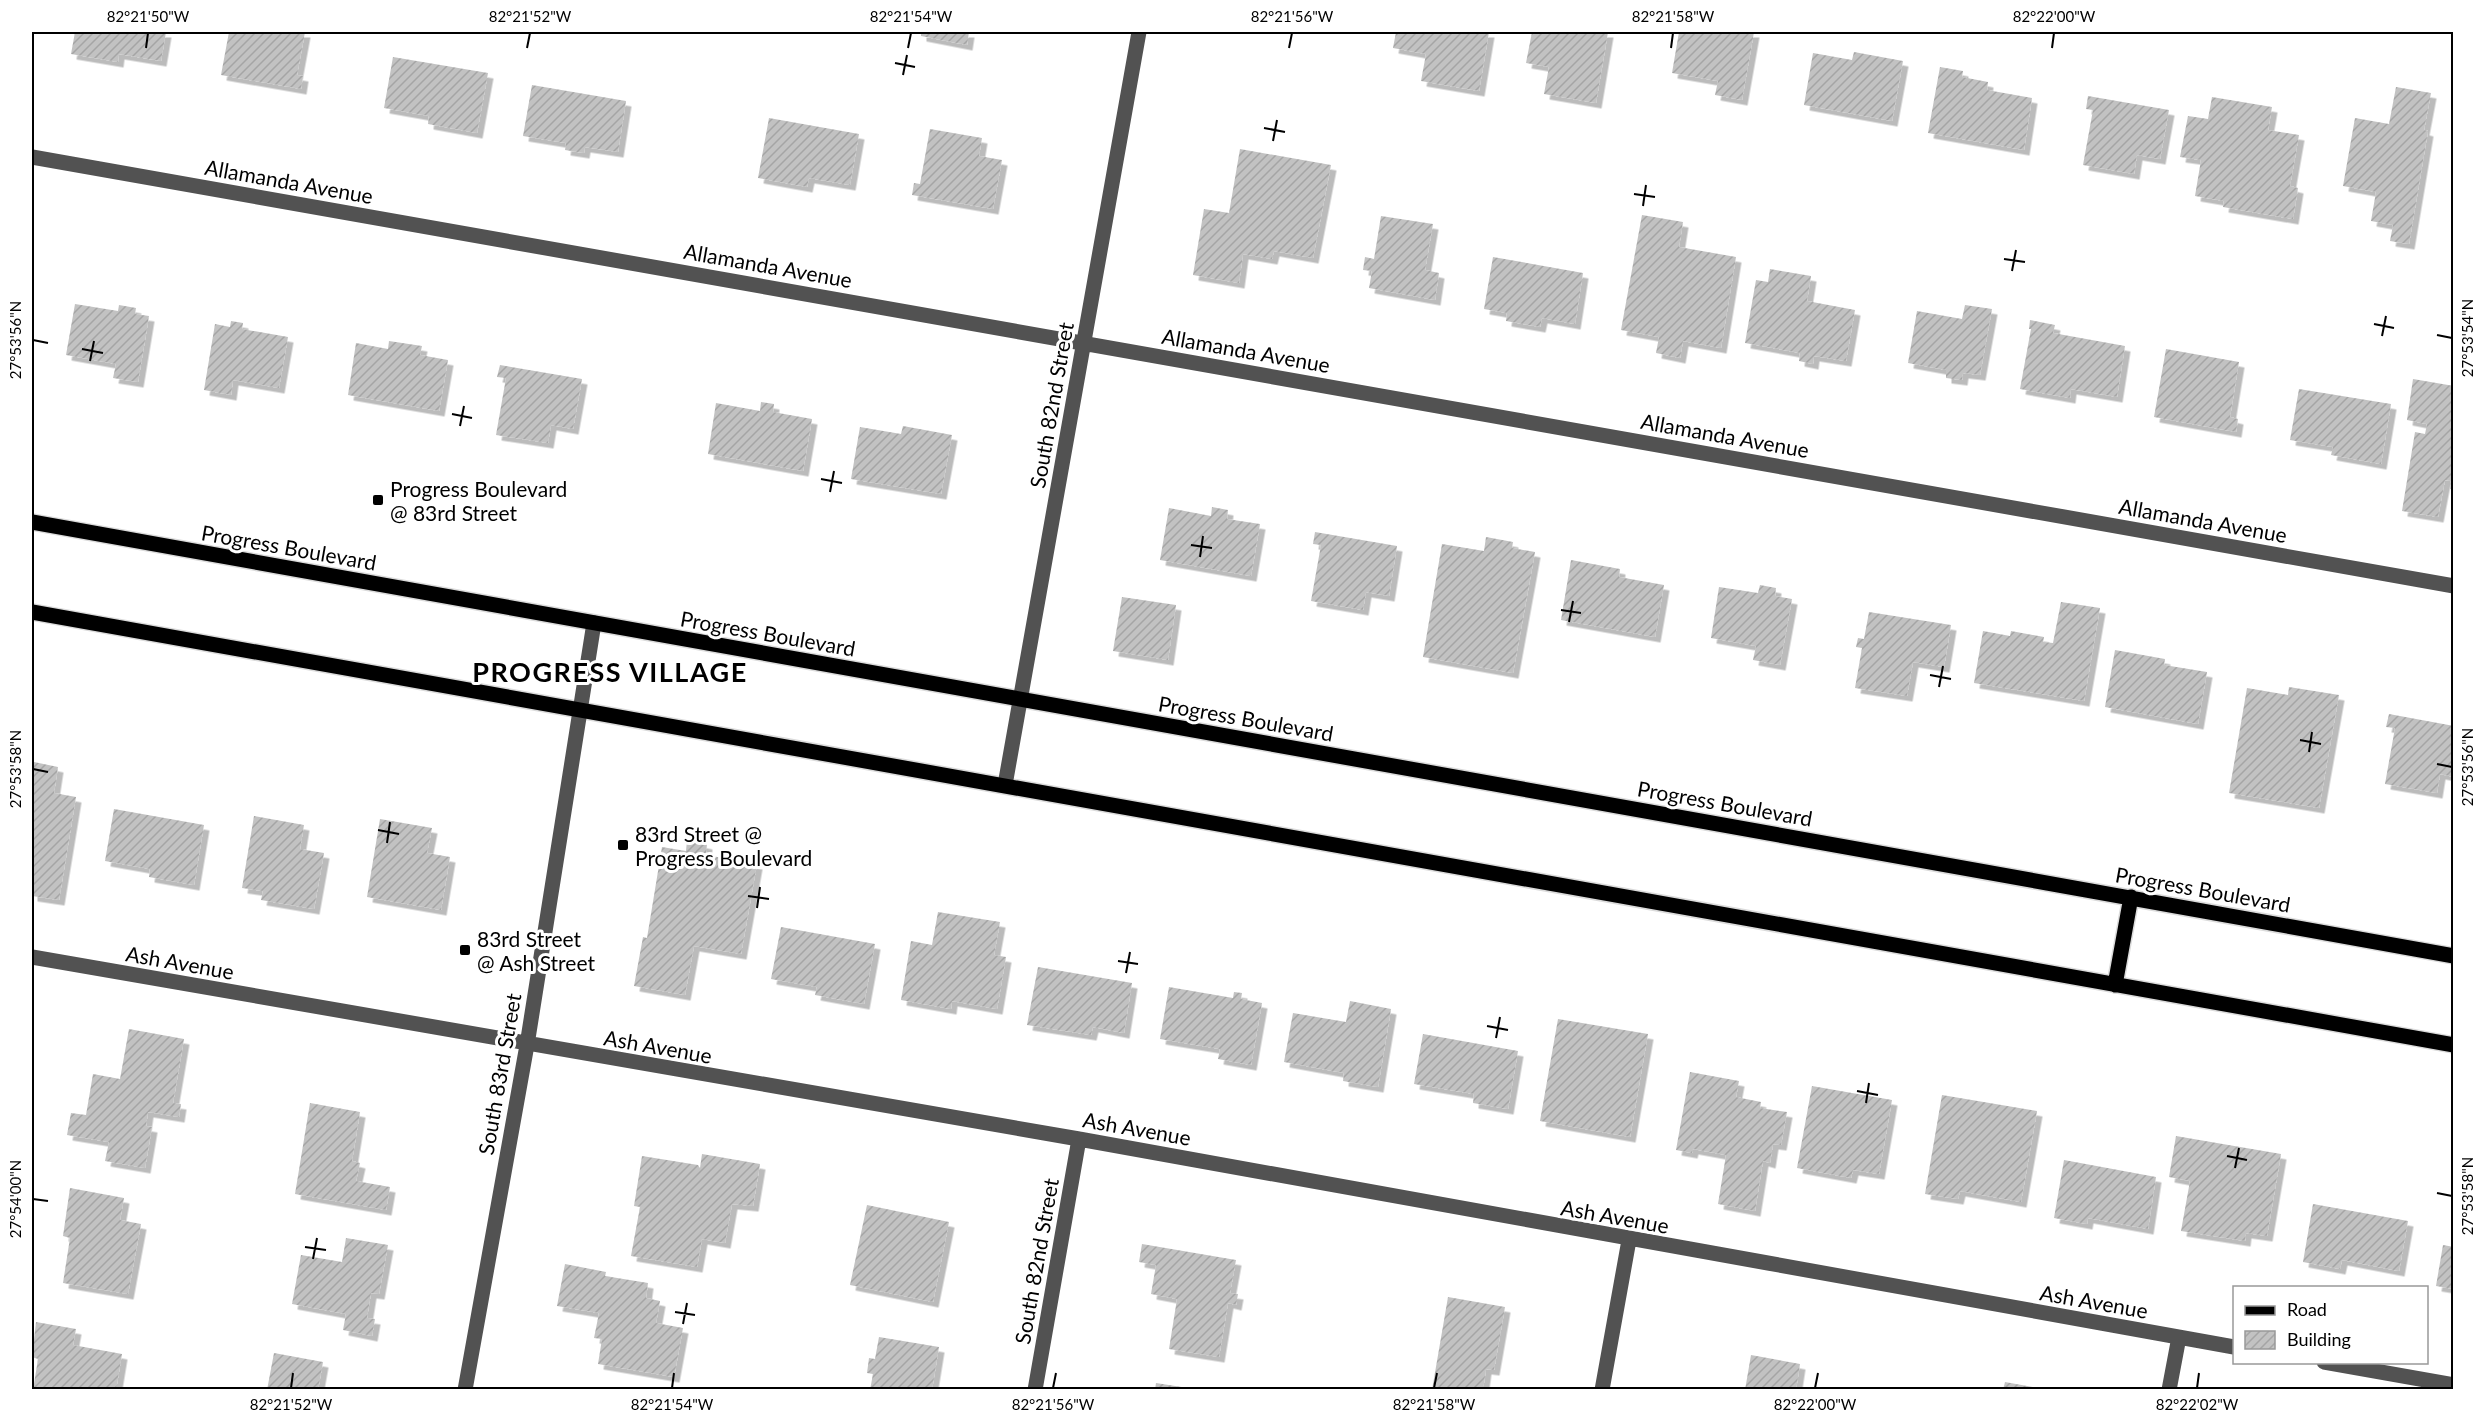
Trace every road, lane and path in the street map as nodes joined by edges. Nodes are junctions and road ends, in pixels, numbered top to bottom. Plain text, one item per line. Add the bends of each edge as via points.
1 (1139, 32) edge
2 (32, 157) edge
3 (1083, 343) junction
4 (32, 522) edge
5 (2454, 586) edge
6 (32, 612) edge
7 (594, 623) junction
8 (1018, 698) junction
9 (579, 712) junction
10 (1005, 785) junction
11 (2131, 897) junction
12 (2454, 956) edge
13 (32, 957) edge
14 (2115, 985) junction
15 (526, 1045) junction
16 (2454, 1045) edge
17 (1079, 1139) junction
18 (1629, 1240) junction
19 (2179, 1337) junction
20 (2233, 1347) edge
21 (2335, 1364) edge
22 (2454, 1385) edge
23 (465, 1389) edge
24 (1035, 1389) edge
25 (1602, 1389) edge
26 (2169, 1389) edge

1 - 3 street, South 82nd Street
2 - 3 street, Allamanda Avenue
3 - 5 street, Allamanda Avenue
3 - 8 street, South 82nd Street
4 - 7 main road, Progress Boulevard
6 - 9 main road
7 - 8 main road, Progress Boulevard
7 - 9 street, South 83rd Street
8 - 10 street, South 82nd Street
8 - 11 main road, Progress Boulevard
9 - 10 main road
9 - 15 street, South 83rd Street
10 - 14 main road
11 - 12 main road, Progress Boulevard
11 - 14 main road
13 - 15 street, Ash Avenue
14 - 16 main road
15 - 17 street, Ash Avenue
15 - 23 street, South 83rd Street
17 - 18 street, Ash Avenue
17 - 24 street, South 82nd Street
18 - 19 street, Ash Avenue
18 - 25 street
19 - 20 street, Ash Avenue
19 - 26 street
21 - 22 street

